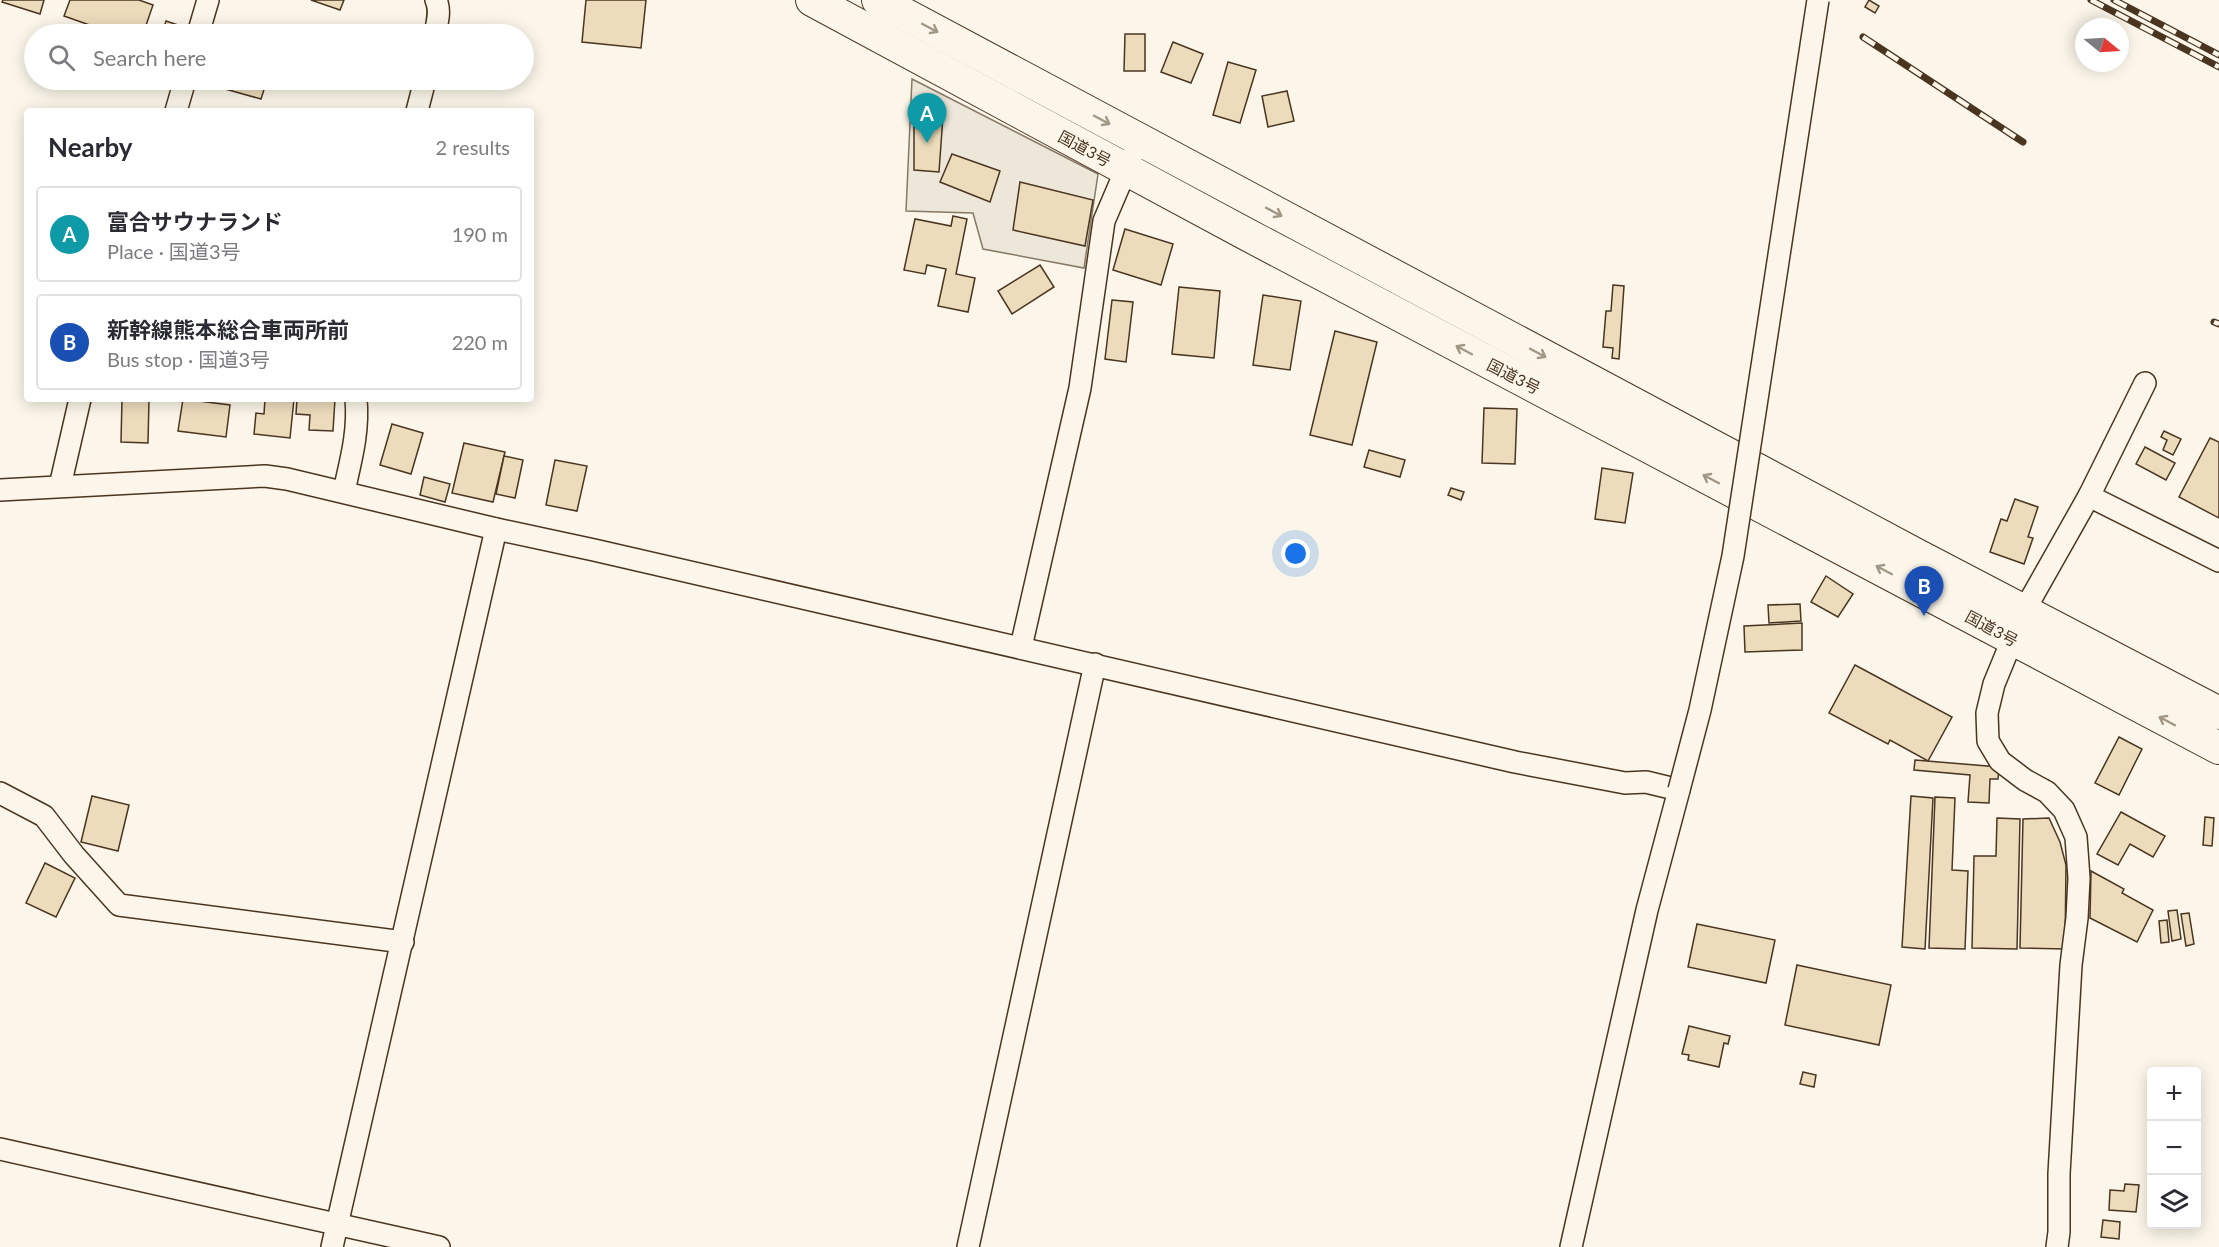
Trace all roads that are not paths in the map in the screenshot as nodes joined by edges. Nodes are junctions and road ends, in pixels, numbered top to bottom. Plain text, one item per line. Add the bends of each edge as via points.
1 (208, 0) edge
2 (436, 0) edge
3 (812, 0) edge
4 (878, 0) edge
5 (1818, 0) edge
6 (201, 24) edge
7 (437, 24) edge
8 (182, 90) edge
9 (422, 90) edge
10 (177, 108) edge
11 (418, 108) edge
12 (1140, 140) junction
13 (1125, 169) junction
14 (2145, 383) dead end
15 (79, 402) edge
16 (356, 402) edge
17 (60, 486) junction
18 (0, 490) edge
19 (344, 491) junction
20 (2089, 496) junction
21 (496, 529) junction
22 (2219, 561) edge
23 (2019, 625) junction
24 (1020, 647) junction
25 (1095, 664) junction
26 (2219, 713) edge
27 (2219, 748) edge
28 (1679, 790) junction
29 (0, 793) edge
30 (403, 942) junction
31 (0, 1149) edge
32 (337, 1224) junction
33 (332, 1247) edge
34 (439, 1247) edge
35 (968, 1247) edge
36 (1571, 1247) edge
37 (2057, 1247) edge

1 - 6 street
2 - 7 street
3 - 13 highway, 国道3号
4 -> 12 highway, 国道3号
5 - 28 street, bridge via 1733,556
8 - 10 street
9 - 11 street
12 - 13 street
12 -> 23 highway, 国道3号
23 -> 13 highway, 国道3号
13 - 24 street via 1104,221 1080,388
14 - 20 street
15 - 17 street
16 - 19 street via 356,438
17 - 18 street
17 - 19 street via 265,476
19 - 21 street
20 - 22 street
20 - 23 street
21 - 24 street
21 - 30 street
23 - 26 highway, 国道3号
27 -> 23 highway, 国道3号
23 - 37 street via 1994,684 1987,713 1988,741 2000,761 2047,792 2064,810 2076,837 2079,878
24 - 25 street
25 - 28 street via 1515,762
25 - 35 street
28 - 36 street via 1647,910
29 - 30 street via 44,816 119,905
30 - 32 street
31 - 32 street
32 - 33 street
32 - 34 street

